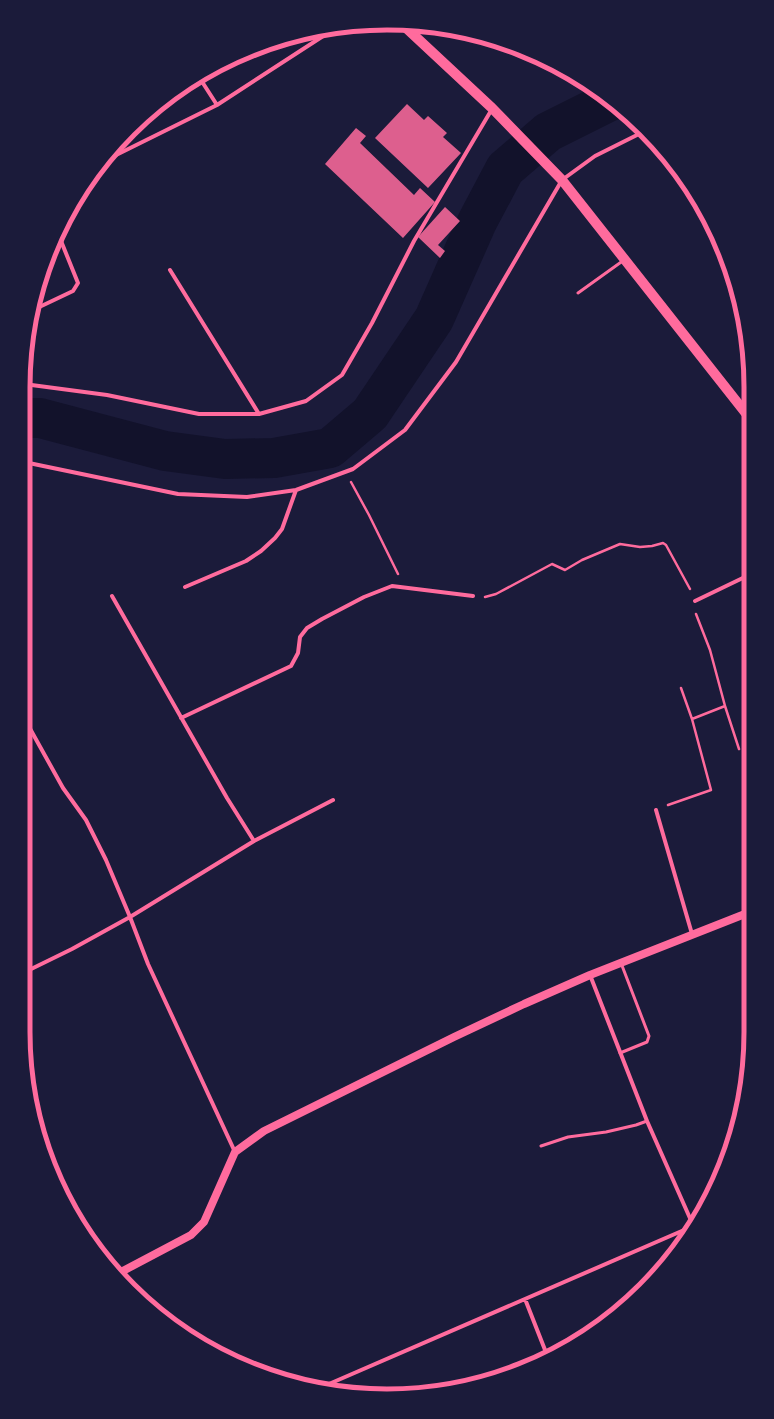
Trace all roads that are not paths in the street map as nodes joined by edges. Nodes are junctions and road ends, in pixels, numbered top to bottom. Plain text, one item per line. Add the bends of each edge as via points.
1 (409, 31) edge
2 (323, 36) edge
3 (202, 82) edge
4 (217, 105) junction
5 (492, 108) junction
6 (638, 134) edge
7 (118, 153) edge
8 (562, 180) junction
9 (61, 241) edge
10 (625, 259) junction
11 (170, 270) dead end
12 (578, 293) dead end
13 (39, 307) edge
14 (30, 385) edge
15 (744, 411) edge
16 (259, 414) junction
17 (30, 463) edge
18 (296, 490) junction
19 (744, 577) edge
20 (185, 587) dead end
21 (112, 596) dead end
22 (473, 596) dead end
23 (695, 601) road end
24 (181, 718) junction
25 (30, 729) edge
26 (333, 800) dead end
27 (656, 810) road end
28 (254, 841) junction
29 (744, 914) edge
30 (130, 917) junction
31 (692, 934) junction
32 (621, 963) junction
33 (30, 970) edge
34 (590, 975) junction
35 (620, 1053) junction
36 (647, 1121) junction
37 (541, 1146) dead end
38 (235, 1152) junction
39 (690, 1221) edge
40 (684, 1229) edge
41 (123, 1271) edge
42 (525, 1299) junction
43 (546, 1352) edge
44 (327, 1384) edge

1 - 5 main road
2 - 4 street
3 - 4 street
4 - 7 street
5 - 8 main road
5 - 16 street via 414,241 342,375 306,401
6 - 8 street via 596,156
8 - 10 main road
8 - 18 street via 456,362 405,430 353,469
9 - 13 street via 78,283 73,291
10 - 12 lane
10 - 15 main road
11 - 16 street
14 - 16 street via 107,395 199,414
17 - 18 street via 178,494 247,497
18 - 20 street via 282,529 275,538 246,561
19 - 23 street
21 - 24 street
22 - 24 street via 392,586 364,597 307,628 300,637 298,654 291,666
24 - 28 street
25 - 30 street via 63,788 86,820
26 - 28 street
27 - 31 street
28 - 30 street
29 - 31 main road
30 - 33 street
30 - 38 street via 148,964
31 - 32 main road
32 - 34 main road
32 - 35 lane via 649,1036 647,1042
34 - 35 street
34 - 38 main road via 454,1037 264,1131
35 - 36 street
36 - 37 lane via 606,1132 568,1137
36 - 39 street
38 - 41 main road via 204,1222 180,1242
40 - 42 street
42 - 43 street
42 - 44 street

